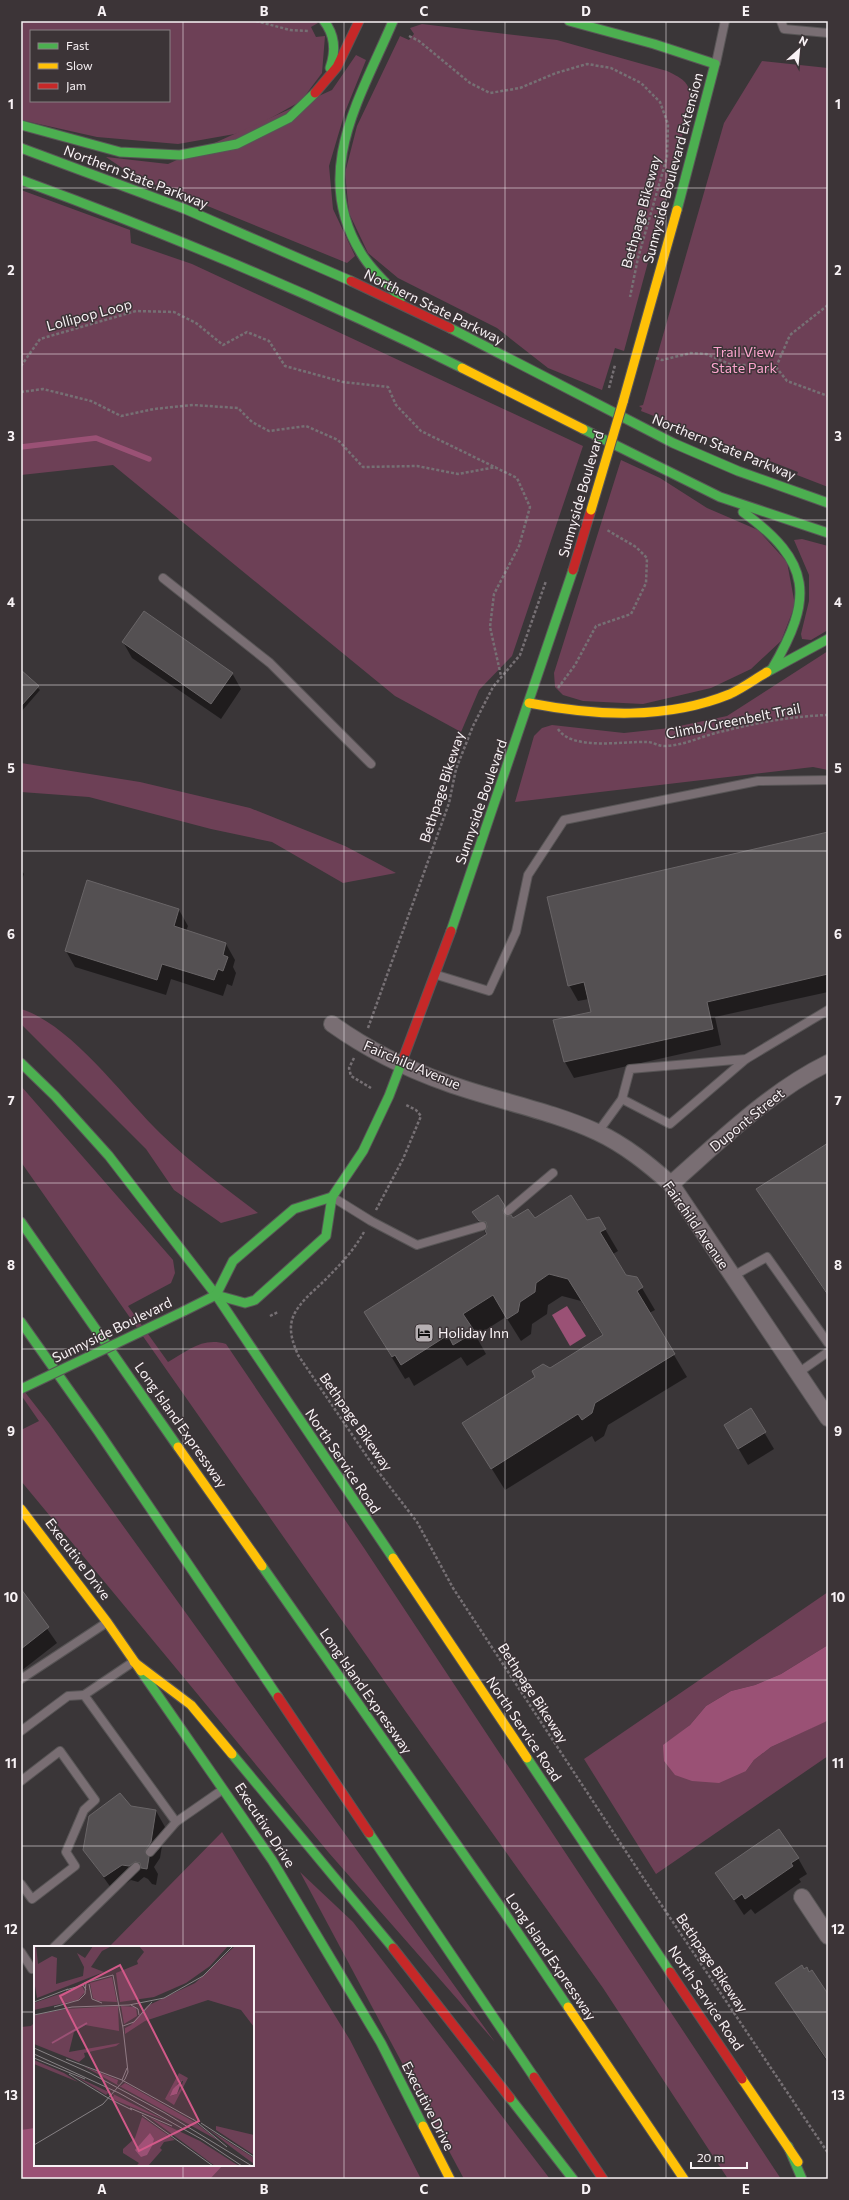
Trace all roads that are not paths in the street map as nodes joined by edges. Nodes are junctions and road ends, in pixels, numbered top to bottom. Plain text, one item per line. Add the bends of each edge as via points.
1 (359, 21) edge
2 (569, 21) edge
3 (725, 21) edge
4 (781, 21) edge
5 (326, 22) edge
6 (392, 24) edge
7 (828, 32) edge
8 (715, 64) junction
9 (322, 86) junction
10 (21, 125) edge
11 (21, 148) edge
12 (21, 180) edge
13 (424, 316) junction
14 (622, 402) joint
15 (720, 497) junction
16 (828, 503) edge
17 (828, 533) edge
18 (163, 578) dead end
19 (828, 639) edge
20 (772, 669) junction
21 (529, 703) junction
22 (371, 764) dead end
23 (828, 780) edge
24 (436, 974) junction
25 (828, 1010) edge
26 (332, 1024) dead end
27 (746, 1059) junction
28 (21, 1063) edge
29 (828, 1063) edge
30 (402, 1064) junction
31 (622, 1099) junction
32 (598, 1132) junction
33 (553, 1173) dead end
34 (671, 1184) junction
35 (332, 1197) junction
36 (508, 1211) dead end
37 (21, 1222) edge
38 (482, 1226) dead end
39 (733, 1276) junction
40 (216, 1295) junction
41 (21, 1322) edge
42 (828, 1343) edge
43 (828, 1352) edge
44 (798, 1373) junction
45 (21, 1389) edge
46 (828, 1418) edge
47 (21, 1509) edge
48 (107, 1622) junction
49 (134, 1662) junction
50 (21, 1679) edge
51 (84, 1694) junction
52 (21, 1731) edge
53 (21, 1781) edge
54 (224, 1788) junction
55 (176, 1822) junction
56 (150, 1852) dead end
57 (136, 1867) dead end
58 (21, 1884) edge
59 (802, 1898) dead end
60 (828, 1936) edge
61 (55, 1946) edge
62 (21, 1952) edge
63 (34, 1967) edge
64 (788, 2146) junction
65 (450, 2179) edge
66 (573, 2179) edge
67 (602, 2179) edge
68 (684, 2179) edge
69 (802, 2179) edge
70 (810, 2179) edge

1 - 9 main road via 337,67
2 - 8 main road, Sunnyside Boulevard Extension
3 - 8 lane
4 - 7 lane via 784,29
5 - 9 main road via 335,46 331,65
6 - 13 main road via 356,102 342,151 339,169 341,213 360,254 382,281
8 - 14 main road, Sunnyside Boulevard Extension via 702,119
9 - 10 main road via 289,118 237,144 180,155 120,152
11 - 13 main road, Northern State Parkway via 195,214 321,267
12 - 15 main road via 258,273 372,323
13 - 16 main road, Northern State Parkway via 652,434 735,470
14 - 21 main road, Sunnyside Boulevard, bridge via 575,565
15 - 17 main road
15 - 20 main road via 764,527 792,559 797,575 800,607 795,626
18 - 22 lane via 270,663
19 - 20 main road
20 - 21 main road via 730,694 679,710 651,714 612,715
21 - 24 main road, Sunnyside Boulevard
23 - 24 lane via 758,781 564,820 528,875 516,932 490,991
24 - 30 main road, Sunnyside Boulevard
25 - 27 lane
26 - 30 street, Fairchild Avenue via 360,1044
27 - 31 lane via 630,1069
27 - 31 lane via 670,1124
28 - 40 main road, North Service Road via 109,1156
29 - 34 street, Dupont Street via 756,1110
30 - 32 street, Fairchild Avenue via 447,1083 556,1115
30 - 35 main road, Sunnyside Boulevard via 390,1096 363,1151
31 - 32 lane
32 - 34 street, Fairchild Avenue via 636,1155
33 - 36 lane
34 - 39 street, Fairchild Avenue
35 - 38 lane via 417,1245
35 - 40 main road via 294,1209 233,1261
35 - 40 main road, Sunnyside Boulevard via 326,1236 256,1300 245,1303
37 - 68 main road, Long Island Expressway via 499,1905
39 - 42 lane via 767,1257
39 - 44 street, Fairchild Avenue
40 - 45 main road, Sunnyside Boulevard, bridge
40 - 64 main road, North Service Road
41 - 67 main road via 98,1431
43 - 44 lane
44 - 46 street, Fairchild Avenue
47 - 48 main road, Executive Drive
48 - 49 main road, Executive Drive
48 - 50 lane
49 - 51 lane
49 - 54 main road, Executive Drive
49 - 66 main road via 191,1705 425,1987
51 - 52 lane via 68,1696
51 - 55 lane
53 - 58 lane via 60,1752 95,1800 84,1810 66,1852 75,1866 32,1899
54 - 55 lane
54 - 65 main road, Executive Drive via 272,1860 380,2043
55 - 56 lane
57 - 61 lane
59 - 60 street
62 - 63 lane via 32,1969
64 - 69 main road
64 - 70 main road, North Service Road

